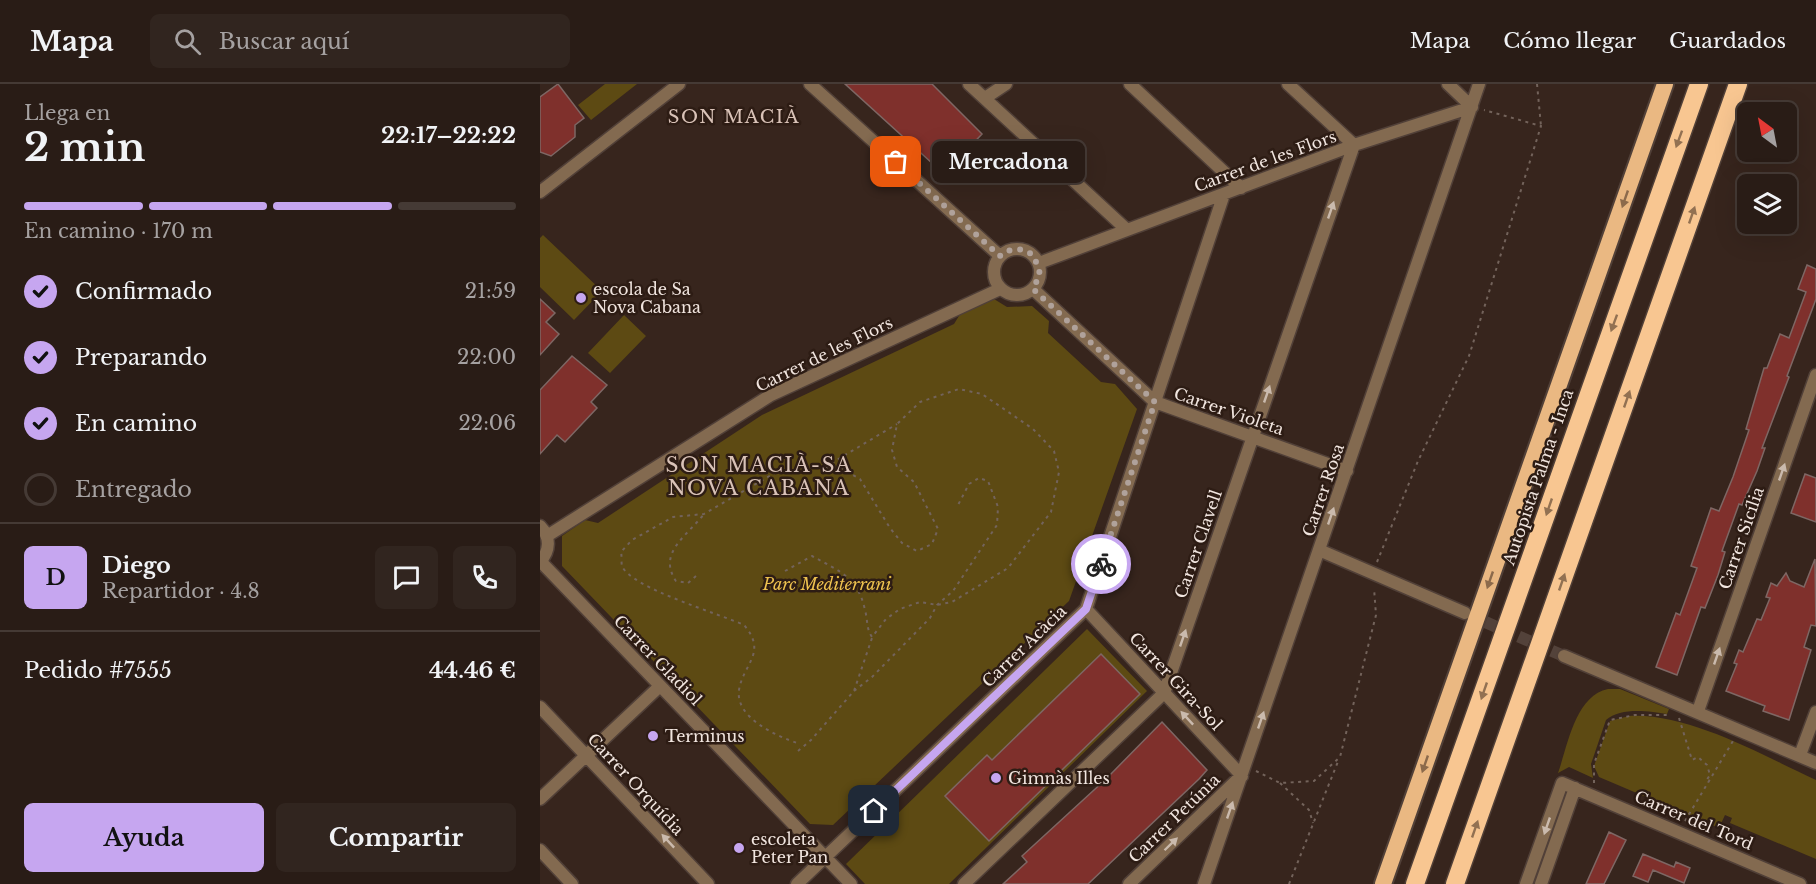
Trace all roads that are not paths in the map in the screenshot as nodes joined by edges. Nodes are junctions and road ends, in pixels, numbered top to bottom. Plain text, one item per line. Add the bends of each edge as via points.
1 (679, 84) edge
2 (810, 84) edge
3 (969, 84) edge
4 (1006, 84) edge
5 (1130, 84) edge
6 (1288, 84) edge
7 (1448, 84) edge
8 (1479, 84) edge
9 (1665, 84) edge
10 (1699, 84) edge
11 (1738, 84) edge
12 (985, 98) junction
13 (1472, 107) junction
14 (1354, 145) junction
15 (1241, 188) junction
16 (540, 192) edge
17 (1224, 194) junction
18 (1126, 229) junction
19 (1000, 256) junction
20 (1039, 263) junction
21 (1000, 289) junction
22 (1033, 289) junction
23 (1816, 375) edge
24 (1155, 402) junction
25 (1252, 436) junction
26 (1347, 471) junction
27 (544, 531) edge
28 (1319, 550) junction
29 (540, 562) edge
30 (1086, 609) junction
31 (1465, 613) tunnel mouth
32 (1564, 656) tunnel mouth
33 (660, 686) junction
34 (1164, 693) junction
35 (540, 706) edge
36 (1698, 711) junction
37 (1816, 712) edge
38 (587, 755) junction
39 (1800, 756) junction
40 (1816, 763) edge
41 (1244, 770) junction
42 (1575, 788) junction
43 (540, 799) edge
44 (540, 850) edge
45 (825, 857) junction
46 (572, 884) edge
47 (708, 884) edge
48 (797, 884) edge
49 (851, 884) edge
50 (964, 884) edge
51 (1129, 884) edge
52 (1204, 884) edge
53 (1383, 884) edge
54 (1415, 884) edge
55 (1455, 884) edge
56 (1526, 884) edge
57 (1541, 884) edge
58 (1800, 884) edge

1 - 16 street
2 - 19 street
3 - 12 street
4 - 12 street
5 - 15 street
6 - 14 street
7 - 13 street
8 - 13 street, Carrer Rosa
9 -> 53 highway
10 -> 54 highway, Autopista Palma - Inca
55 -> 11 highway
12 - 18 street
13 - 14 street, Carrer de les Flors
13 - 26 street, Carrer Rosa
14 - 15 street, Carrer de les Flors
25 -> 14 street, Carrer Clavell
15 - 17 street, Carrer de les Flors
17 - 18 street, Carrer de les Flors
17 - 24 street, Carrer Acàcia
18 - 20 street, Carrer de les Flors
19 - 20 street via 1020,249 1028,251
19 - 21 street via 993,270
20 - 22 street via 1040,274
21 - 22 street via 1015,296
21 - 27 street, Carrer de les Flors via 771,395
22 - 24 street, Carrer Violeta
36 -> 23 street, Carrer Sicília
24 - 25 street, Carrer Violeta
24 - 30 street, Carrer Acàcia
25 - 26 street, Carrer Violeta
34 -> 25 street, Carrer Clavell
28 -> 26 street, Carrer Rosa
27 - 29 street via 548,547
28 - 31 street
41 -> 28 street, Carrer Rosa
29 - 33 street, Carrer Gladiol
30 - 34 street, Carrer Gira-Sol
30 - 45 street, Carrer Acàcia
32 - 36 street
33 - 38 street
33 - 45 street, Carrer Gladiol
41 -> 34 street, Carrer Gira-Sol
34 - 50 street, Carrer Clavell
35 - 38 street, Carrer Orquídia
36 - 39 street
37 - 39 street
38 - 43 street
47 -> 38 street, Carrer Orquídia
39 - 40 street
51 -> 41 street, Carrer Petúnia
52 -> 41 street, Carrer Rosa
42 -> 56 street via 1562,783
42 - 57 street
42 - 58 street, Carrer del Tord
44 - 46 street
45 - 48 street, Carrer Acàcia
45 - 49 street, Carrer Gladiol

